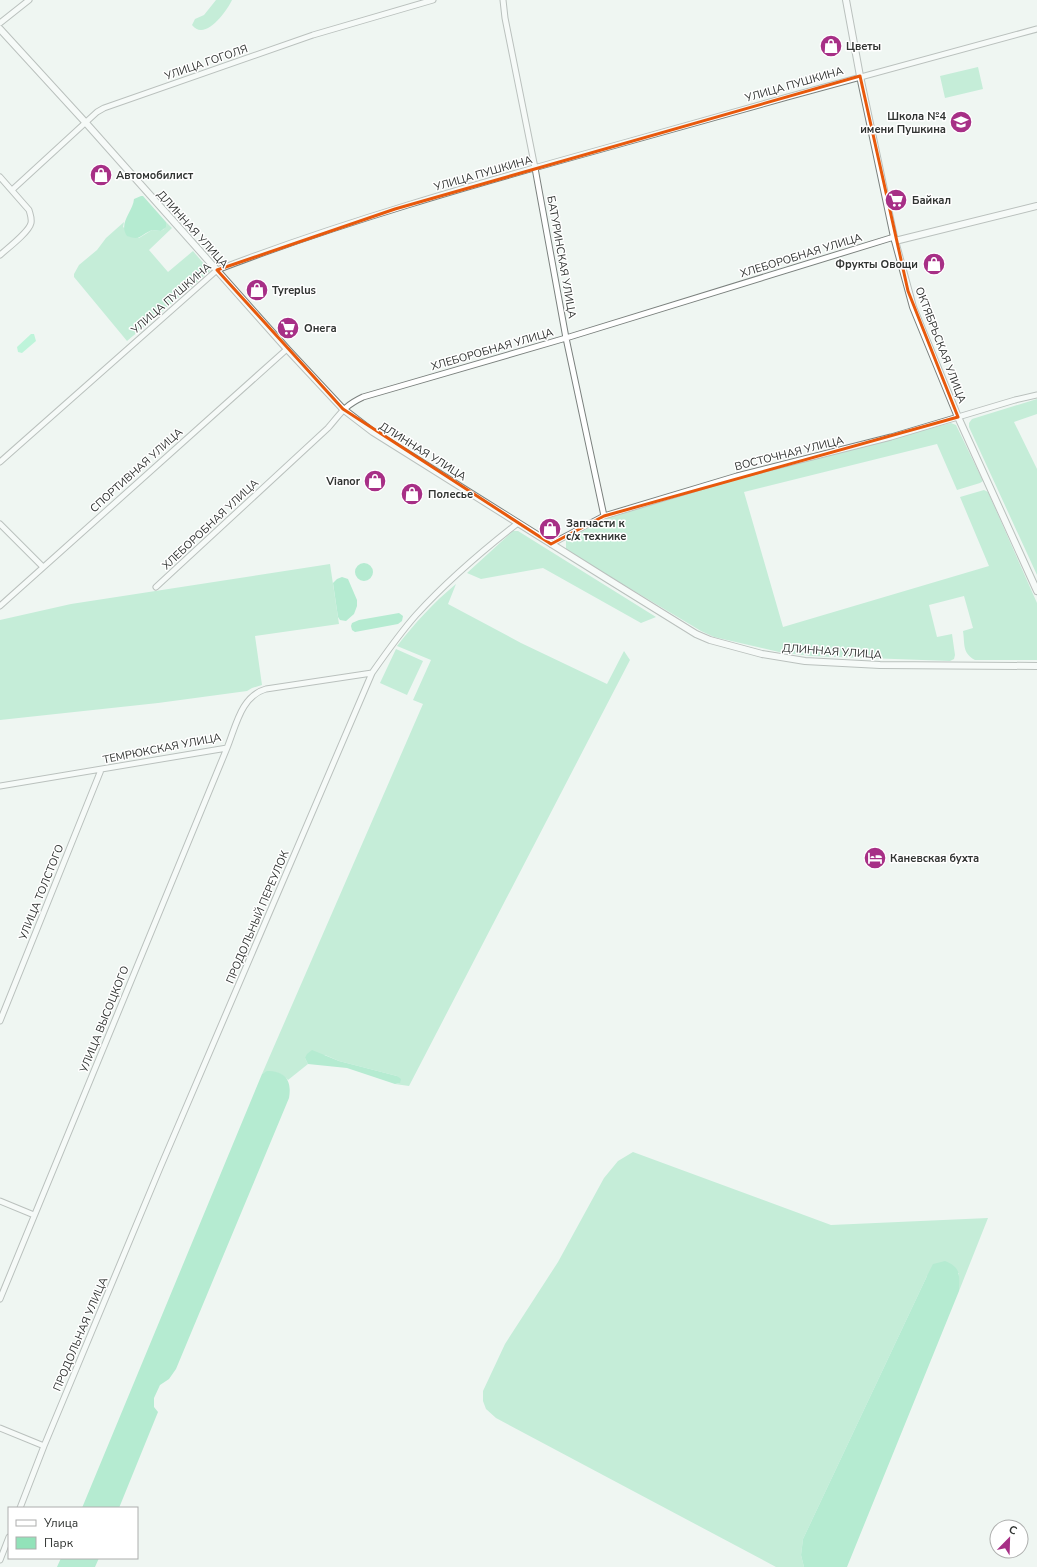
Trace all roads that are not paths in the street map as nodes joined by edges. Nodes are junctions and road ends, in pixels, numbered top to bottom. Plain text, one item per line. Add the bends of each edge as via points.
1 (29, 0) edge
2 (433, 0) edge
3 (503, 0) edge
4 (846, 0) edge
5 (0, 23) edge
6 (0, 29) edge
7 (1037, 29) edge
8 (860, 76) junction
9 (86, 123) junction
10 (536, 168) junction
11 (0, 177) edge
12 (12, 190) junction
13 (1037, 206) edge
14 (895, 239) junction
15 (0, 255) edge
16 (216, 270) junction
17 (566, 338) junction
18 (287, 349) junction
19 (1037, 395) edge
20 (343, 409) junction
21 (958, 417) junction
22 (0, 462) edge
23 (604, 516) junction
24 (518, 523) junction
25 (0, 524) edge
26 (551, 544) junction
27 (43, 567) junction
28 (156, 587) dead end
29 (1037, 591) edge
30 (0, 606) edge
31 (1037, 666) edge
32 (372, 673) junction
33 (227, 748) junction
34 (101, 770) junction
35 (0, 786) edge
36 (0, 1021) edge
37 (160, 1168) joint
38 (0, 1201) edge
39 (34, 1215) junction
40 (0, 1299) edge
41 (0, 1428) edge
42 (44, 1446) junction
43 (20, 1507) edge
44 (8, 1540) edge
45 (0, 1560) edge

1 - 5 street
2 - 9 street, УЛИЦА ГОГОЛЯ via 313,35 126,100 97,112
3 - 10 street, БАТУРИНСКАЯ УЛИЦА
4 - 8 street, ОКТЯБРЬСКАЯ УЛИЦА
6 - 9 street, ДЛИННАЯ УЛИЦА
7 - 8 street, УЛИЦА ПУШКИНА
8 - 10 street, УЛИЦА ПУШКИНА
8 - 14 street, ОКТЯБРЬСКАЯ УЛИЦА
9 - 12 street, УЛИЦА ГОГОЛЯ
9 - 16 street, ДЛИННАЯ УЛИЦА
10 - 16 street, УЛИЦА ПУШКИНА via 395,209
10 - 17 street, БАТУРИНСКАЯ УЛИЦА
11 - 12 street
12 - 15 street via 29,210 31,224
13 - 14 street, ХЛЕБОРОБНАЯ УЛИЦА
14 - 17 street, ХЛЕБОРОБНАЯ УЛИЦА
14 - 21 street, ОКТЯБРЬСКАЯ УЛИЦА via 913,307
16 - 18 street, ДЛИННАЯ УЛИЦА
16 - 22 street, УЛИЦА ПУШКИНА
17 - 20 street, ХЛЕБОРОБНАЯ УЛИЦА via 363,397
17 - 23 street, БАТУРИНСКАЯ УЛИЦА
18 - 20 street, ДЛИННАЯ УЛИЦА
18 - 27 street, СПОРТИВНАЯ УЛИЦА
19 - 21 street, ВОСТОЧНАЯ УЛИЦА
20 - 24 street, ДЛИННАЯ УЛИЦА via 373,432
20 - 28 street, ХЛЕБОРОБНАЯ УЛИЦА via 328,428
21 - 23 street, ВОСТОЧНАЯ УЛИЦА via 738,476
21 - 29 street, ОКТЯБРЬСКАЯ УЛИЦА
23 - 26 street, ВОСТОЧНАЯ УЛИЦА
24 - 26 street, ДЛИННАЯ УЛИЦА
24 - 32 street via 476,557 417,614
25 - 27 street
26 - 31 street, ДЛИННАЯ УЛИЦА via 696,634 732,647 805,661
27 - 30 street, СПОРТИВНАЯ УЛИЦА
32 - 33 street, ТЕМРЮКСКАЯ УЛИЦА via 266,689 255,693 244,704
32 - 37 street, ПРОДОЛЬНЫЙ ПЕРЕУЛОК
33 - 34 street, ТЕМРЮКСКАЯ УЛИЦА
33 - 39 street, УЛИЦА ВЫСОЦКОГО
34 - 35 street, ТЕМРЮКСКАЯ УЛИЦА
34 - 36 street, УЛИЦА ТОЛСТОГО
37 - 42 street, ПРОДОЛЬНАЯ УЛИЦА
38 - 39 street
39 - 40 street, УЛИЦА ВЫСОЦКОГО
41 - 42 street
42 - 43 street, ПРОДОЛЬНАЯ УЛИЦА
44 - 45 street

